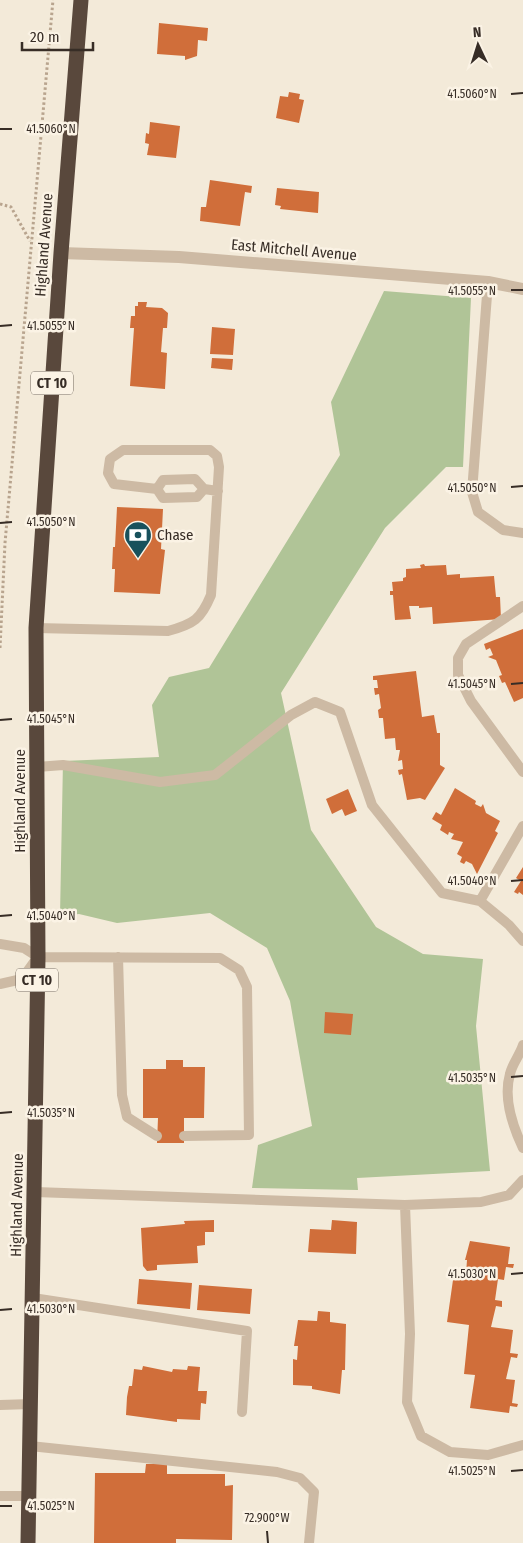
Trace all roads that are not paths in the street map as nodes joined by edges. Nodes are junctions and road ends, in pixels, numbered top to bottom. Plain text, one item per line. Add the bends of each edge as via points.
1 (80, 0) edge
2 (60, 254) junction
3 (488, 282) junction
4 (523, 289) edge
5 (158, 489) junction
6 (204, 489) junction
7 (218, 491) junction
8 (523, 533) edge
9 (523, 606) edge
10 (36, 628) junction
11 (37, 767) junction
12 (523, 772) edge
13 (523, 826) edge
14 (480, 901) junction
15 (523, 942) edge
16 (0, 944) edge
17 (38, 957) junction
18 (118, 957) junction
19 (0, 984) edge
20 (523, 1045) edge
21 (158, 1136) dead end
22 (184, 1136) dead end
23 (523, 1148) edge
24 (523, 1180) edge
25 (35, 1192) junction
26 (405, 1205) junction
27 (33, 1298) junction
28 (31, 1404) junction
29 (0, 1405) edge
30 (242, 1412) dead end
31 (523, 1445) edge
32 (30, 1446) junction
33 (0, 1496) edge
34 (30, 1496) junction
35 (28, 1543) edge
36 (309, 1543) edge

1 - 2 highway, Highland Avenue / CT 10
2 - 3 street, East Mitchell Avenue via 179,257
2 - 10 highway, Highland Avenue / CT 10
3 - 4 street, East Mitchell Avenue
3 - 8 lane via 472,492 478,512 503,530
5 - 6 lane via 163,498 197,497
5 - 6 lane via 163,480 195,479
5 - 7 lane via 114,484 108,473 110,459 123,450 210,450 217,456
6 - 7 lane
7 - 10 lane via 211,595 203,614 186,626 168,631
9 - 12 lane via 466,644 458,658 458,675 471,701
10 - 11 highway, Highland Avenue / CT 10
11 - 14 lane via 63,765 160,782 215,775 291,715 315,702 340,712 372,805 442,893
11 - 17 highway, Highland Avenue / CT 10
13 - 14 lane
14 - 15 lane via 509,925
16 - 17 lane via 24,948
17 - 18 lane
17 - 19 lane via 22,978
17 - 25 highway, Highland Avenue / CT 10
18 - 21 lane via 127,1117
18 - 22 lane via 220,958 239,970 247,987 249,1134
20 - 23 lane via 510,1074 509,1101 515,1130
24 - 26 lane via 509,1195 482,1202
25 - 26 lane
25 - 27 highway, Highland Avenue / CT 10
26 - 31 lane via 410,1334 407,1402 421,1436 450,1452 479,1455
27 - 28 highway, Highland Avenue / CT 10
27 - 30 lane via 247,1331
28 - 29 lane
28 - 32 highway, Highland Avenue / CT 10
32 - 34 highway, Highland Avenue / CT 10
32 - 36 lane via 277,1472 300,1478 314,1492
33 - 34 lane
34 - 35 highway, Highland Avenue / CT 10

